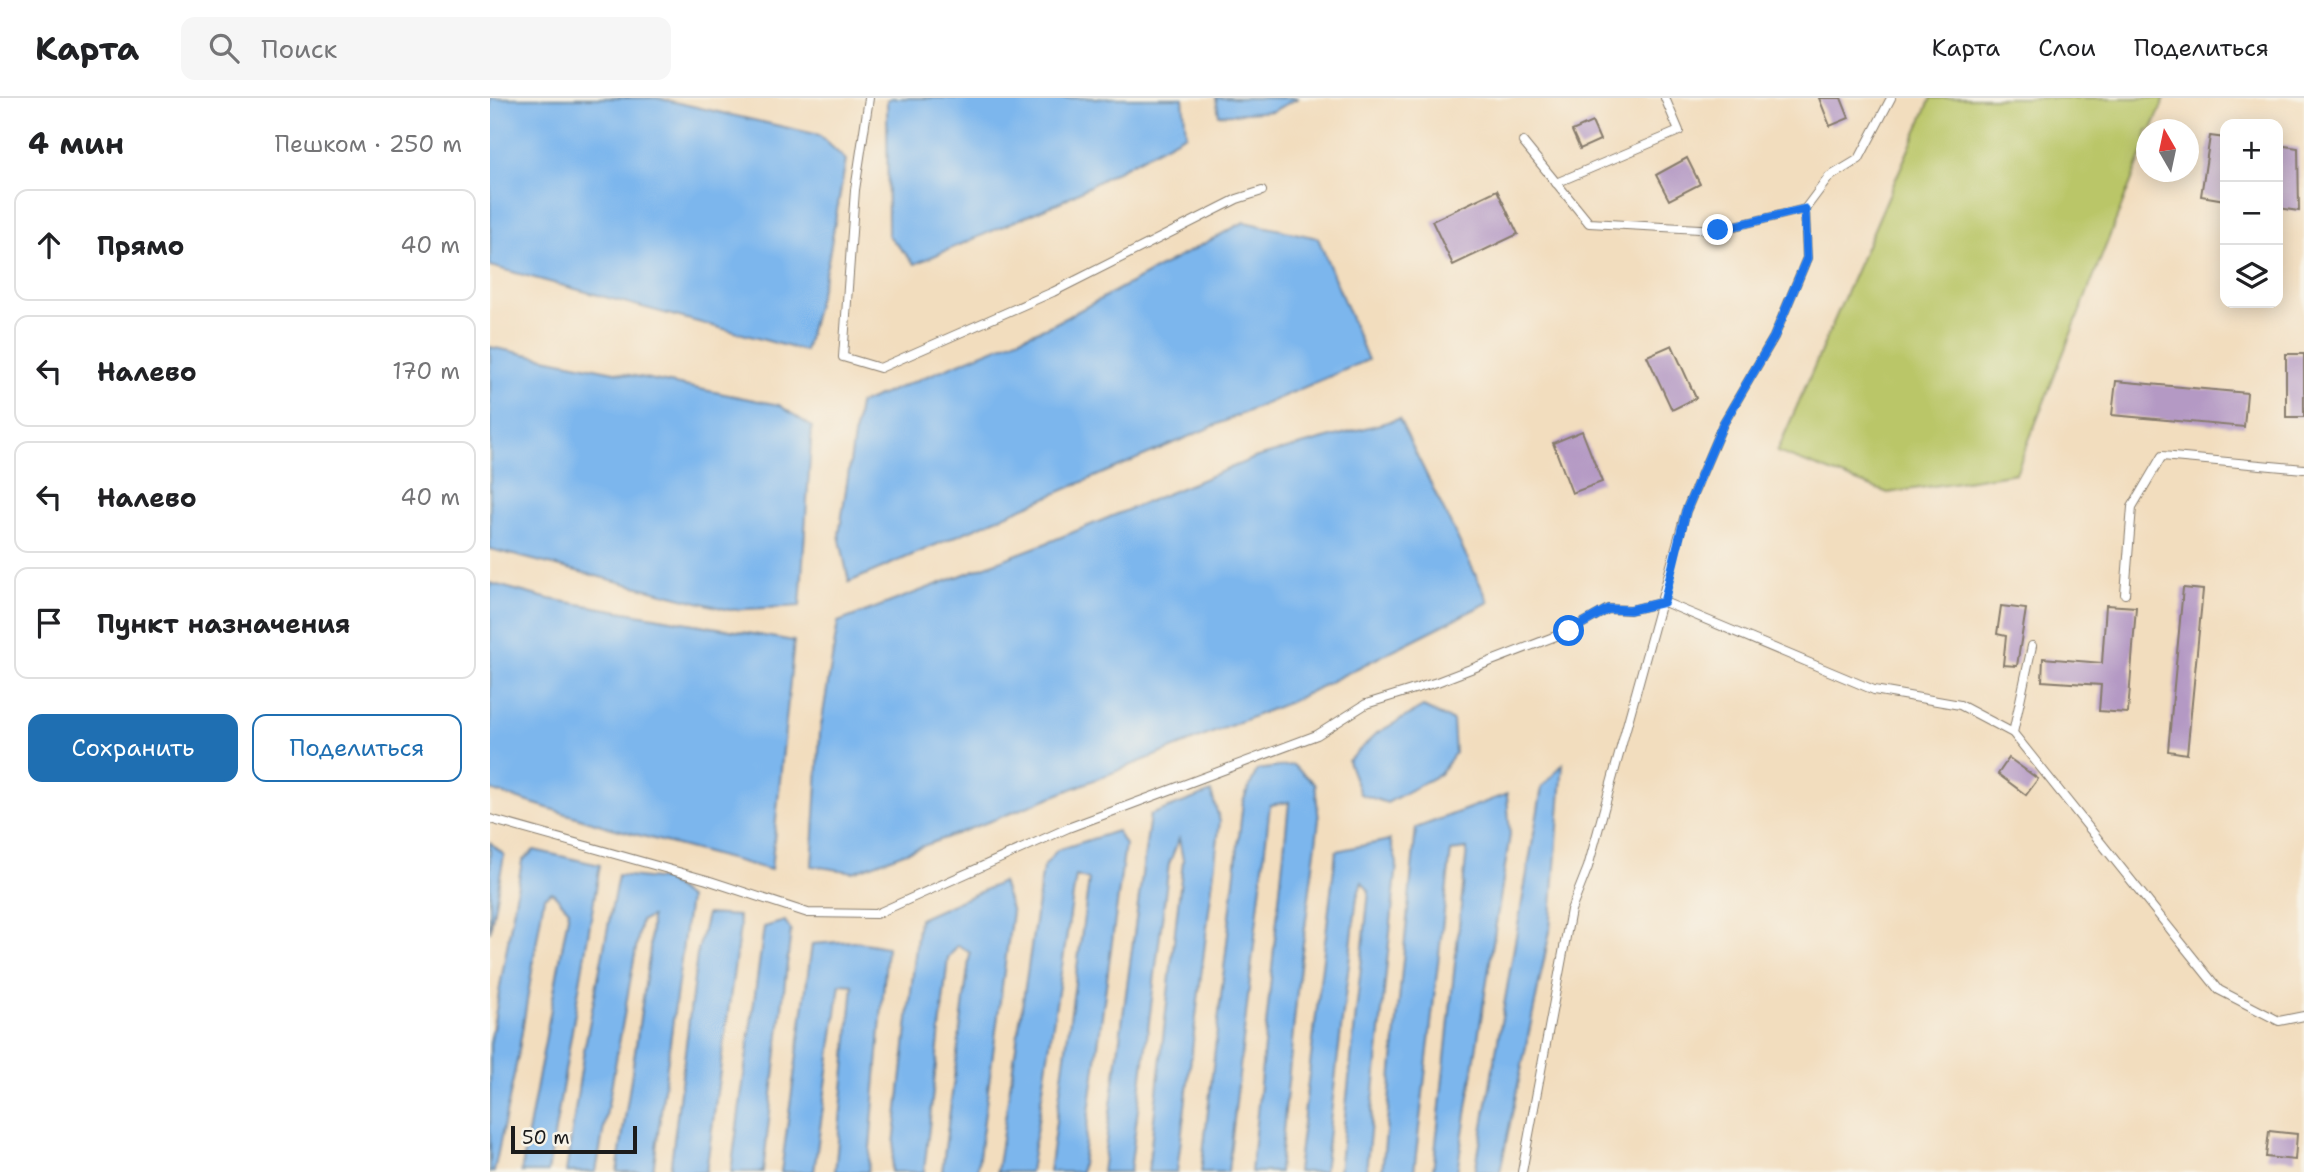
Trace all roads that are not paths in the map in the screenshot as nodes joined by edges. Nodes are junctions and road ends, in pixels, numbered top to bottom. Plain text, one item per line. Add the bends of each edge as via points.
1 (869, 98) edge
2 (1665, 98) edge
3 (1891, 98) edge
4 (1523, 142) dead end
5 (1556, 183) junction
6 (1262, 191) dead end
7 (1805, 209) junction
8 (2304, 469) edge
9 (2125, 594) dead end
10 (1664, 602) junction
11 (2032, 646) dead end
12 (2013, 733) junction
13 (490, 819) edge
14 (2304, 1016) edge
15 (1522, 1172) edge

1 - 6 lane via 855,190 843,356 880,368 1053,292 1237,199
2 - 5 lane via 1679,131
3 - 7 lane via 1859,159 1829,177
4 - 5 lane
5 - 7 lane via 1589,223 1718,230
7 - 10 lane via 1807,258 1774,337 1723,424 1686,511
8 - 9 lane via 2162,456 2132,507
10 - 12 lane via 1874,690 1960,705
10 - 13 lane via 1630,610 1608,609 1569,631 1366,704 1317,735 1069,828 876,914 808,913
10 - 15 lane via 1626,720 1588,867 1571,910
11 - 12 lane
12 - 14 lane via 2219,990 2279,1021

